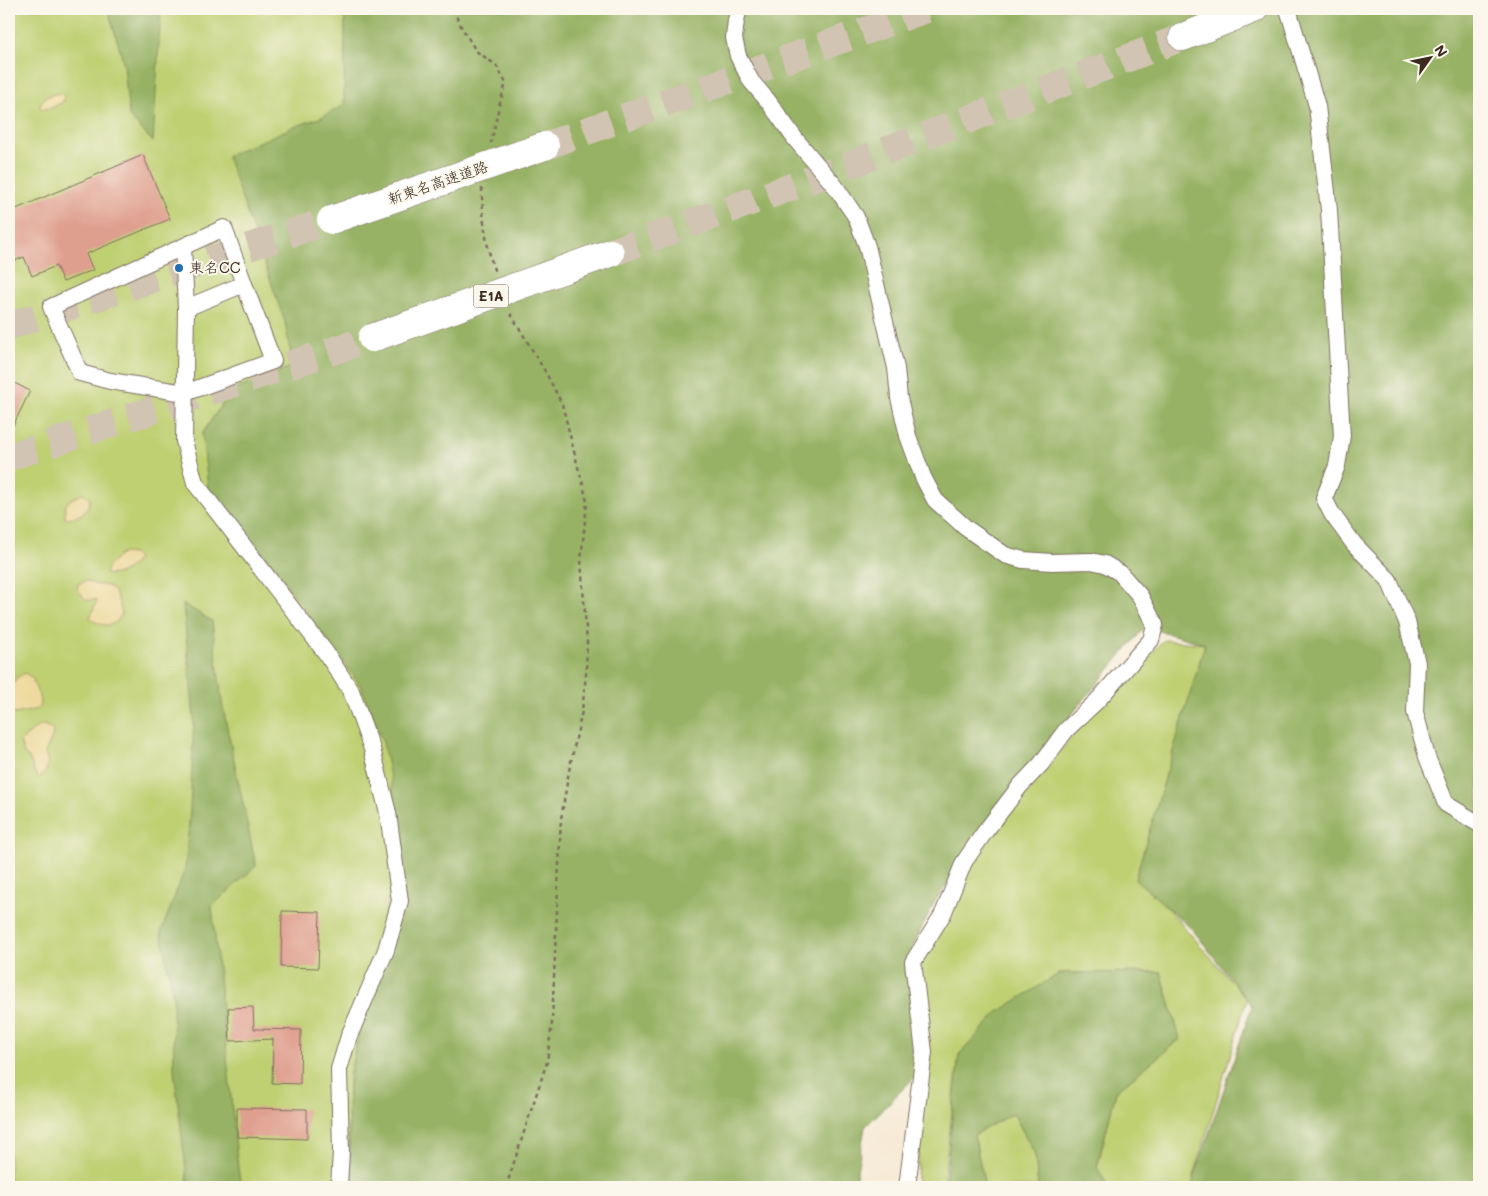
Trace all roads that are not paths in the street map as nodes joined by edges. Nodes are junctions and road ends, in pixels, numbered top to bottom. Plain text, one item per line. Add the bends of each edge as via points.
1 (739, 9) edge
2 (1254, 9) edge
3 (1288, 9) edge
4 (1183, 37) tunnel mouth
5 (545, 146) tunnel mouth
6 (330, 220) tunnel mouth
7 (183, 247) junction
8 (610, 253) tunnel mouth
9 (244, 284) junction
10 (186, 308) junction
11 (372, 338) tunnel mouth
12 (185, 393) junction
13 (1479, 824) edge
14 (339, 1187) edge
15 (907, 1187) edge

1 - 15 street via 734,38 738,56 751,81 835,186 856,217 868,246 908,436 935,500 966,528 1005,555 1023,560 1105,564 1120,573 1140,596 1155,625 1152,640 1066,730 984,833 964,862 943,914 913,962 924,1052
2 - 4 highway
3 - 13 street via 1317,106 1329,210 1342,436 1337,466 1324,498 1354,544 1389,580 1406,622 1417,663 1415,712 1427,757 1446,804
5 - 6 highway, 新東名高速道路, bridge
7 - 9 street via 224,228
7 - 10 street
7 - 12 street via 52,307 80,372 110,381
8 - 11 highway, E1A, bridge
9 - 10 street
9 - 12 street via 273,361
10 - 12 street
12 - 14 street via 184,440 195,483 326,653 351,691 372,749 388,813 400,900 386,950 349,1036 339,1070

